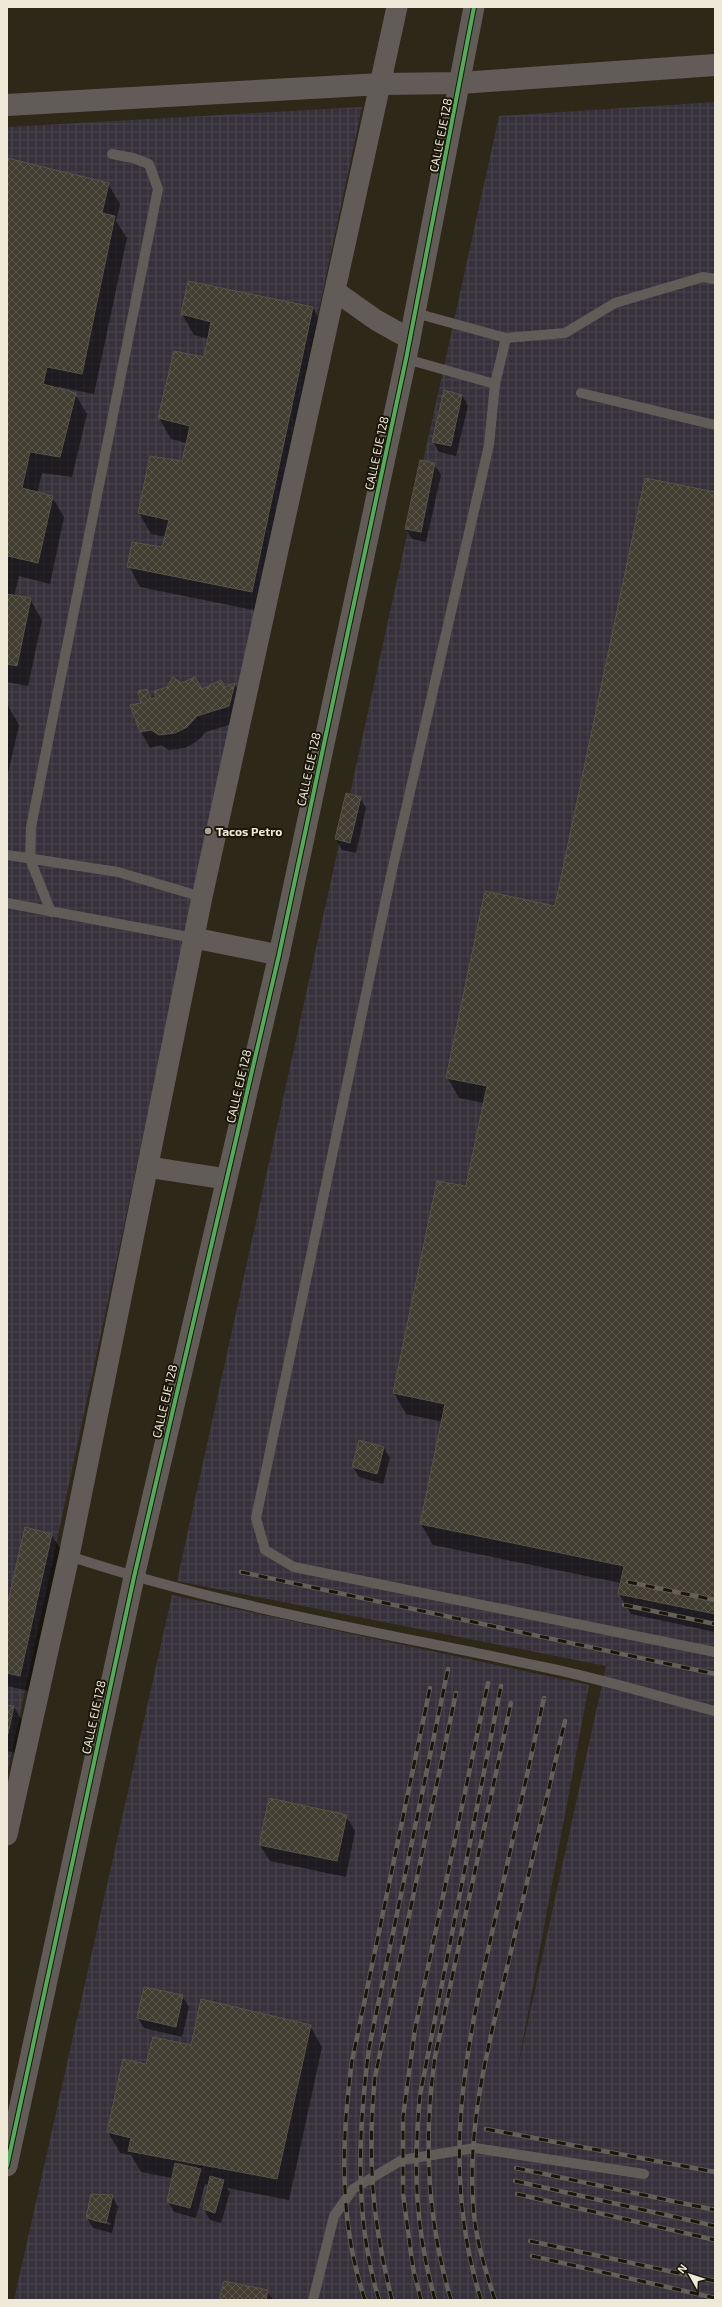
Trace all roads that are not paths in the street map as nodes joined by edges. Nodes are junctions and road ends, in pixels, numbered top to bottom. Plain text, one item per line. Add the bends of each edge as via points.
1 (397, 7) edge
2 (474, 7) edge
3 (715, 65) edge
4 (460, 82) junction
5 (381, 84) junction
6 (7, 106) edge
7 (112, 154) dead end
8 (715, 279) edge
9 (335, 291) junction
10 (415, 313) junction
11 (506, 338) junction
12 (410, 339) junction
13 (406, 359) junction
14 (496, 384) junction
15 (580, 393) dead end
16 (715, 425) edge
17 (7, 855) edge
18 (30, 859) junction
19 (202, 897) junction
20 (7, 903) edge
21 (51, 912) junction
22 (194, 938) junction
23 (278, 955) junction
24 (148, 1167) junction
25 (226, 1179) junction
26 (69, 1556) junction
27 (134, 1577) junction
28 (715, 1652) edge
29 (715, 1711) edge
30 (7, 1836) edge
31 (7, 2166) edge
32 (644, 2174) dead end
33 (313, 2300) edge

1 - 5 street
2 - 4 street, CALLE EJE 128
3 - 4 street
4 - 5 street
4 - 10 street, CALLE EJE 128
5 - 6 street
5 - 9 street
7 - 18 lane via 149,164 158,189 31,827
8 - 11 lane via 703,277 615,303 565,333
9 - 12 street via 376,320
9 - 19 street
10 - 11 lane
10 - 12 street, CALLE EJE 128
11 - 14 lane
12 - 13 street, CALLE EJE 128
13 - 14 lane
13 - 23 street, CALLE EJE 128
14 - 28 lane via 489,445 391,875 256,1518 265,1550 294,1567
15 - 16 lane
17 - 18 lane
18 - 19 lane via 118,872
18 - 21 lane
19 - 22 street
20 - 21 lane
21 - 22 lane
22 - 23 street
22 - 24 street
23 - 25 street, CALLE EJE 128
24 - 25 street
24 - 26 street
25 - 27 street, CALLE EJE 128
26 - 27 lane
26 - 30 street
27 - 29 lane via 209,1597 555,1670
27 - 31 street, CALLE EJE 128
32 - 33 lane via 475,2148 402,2160 353,2188 334,2216

